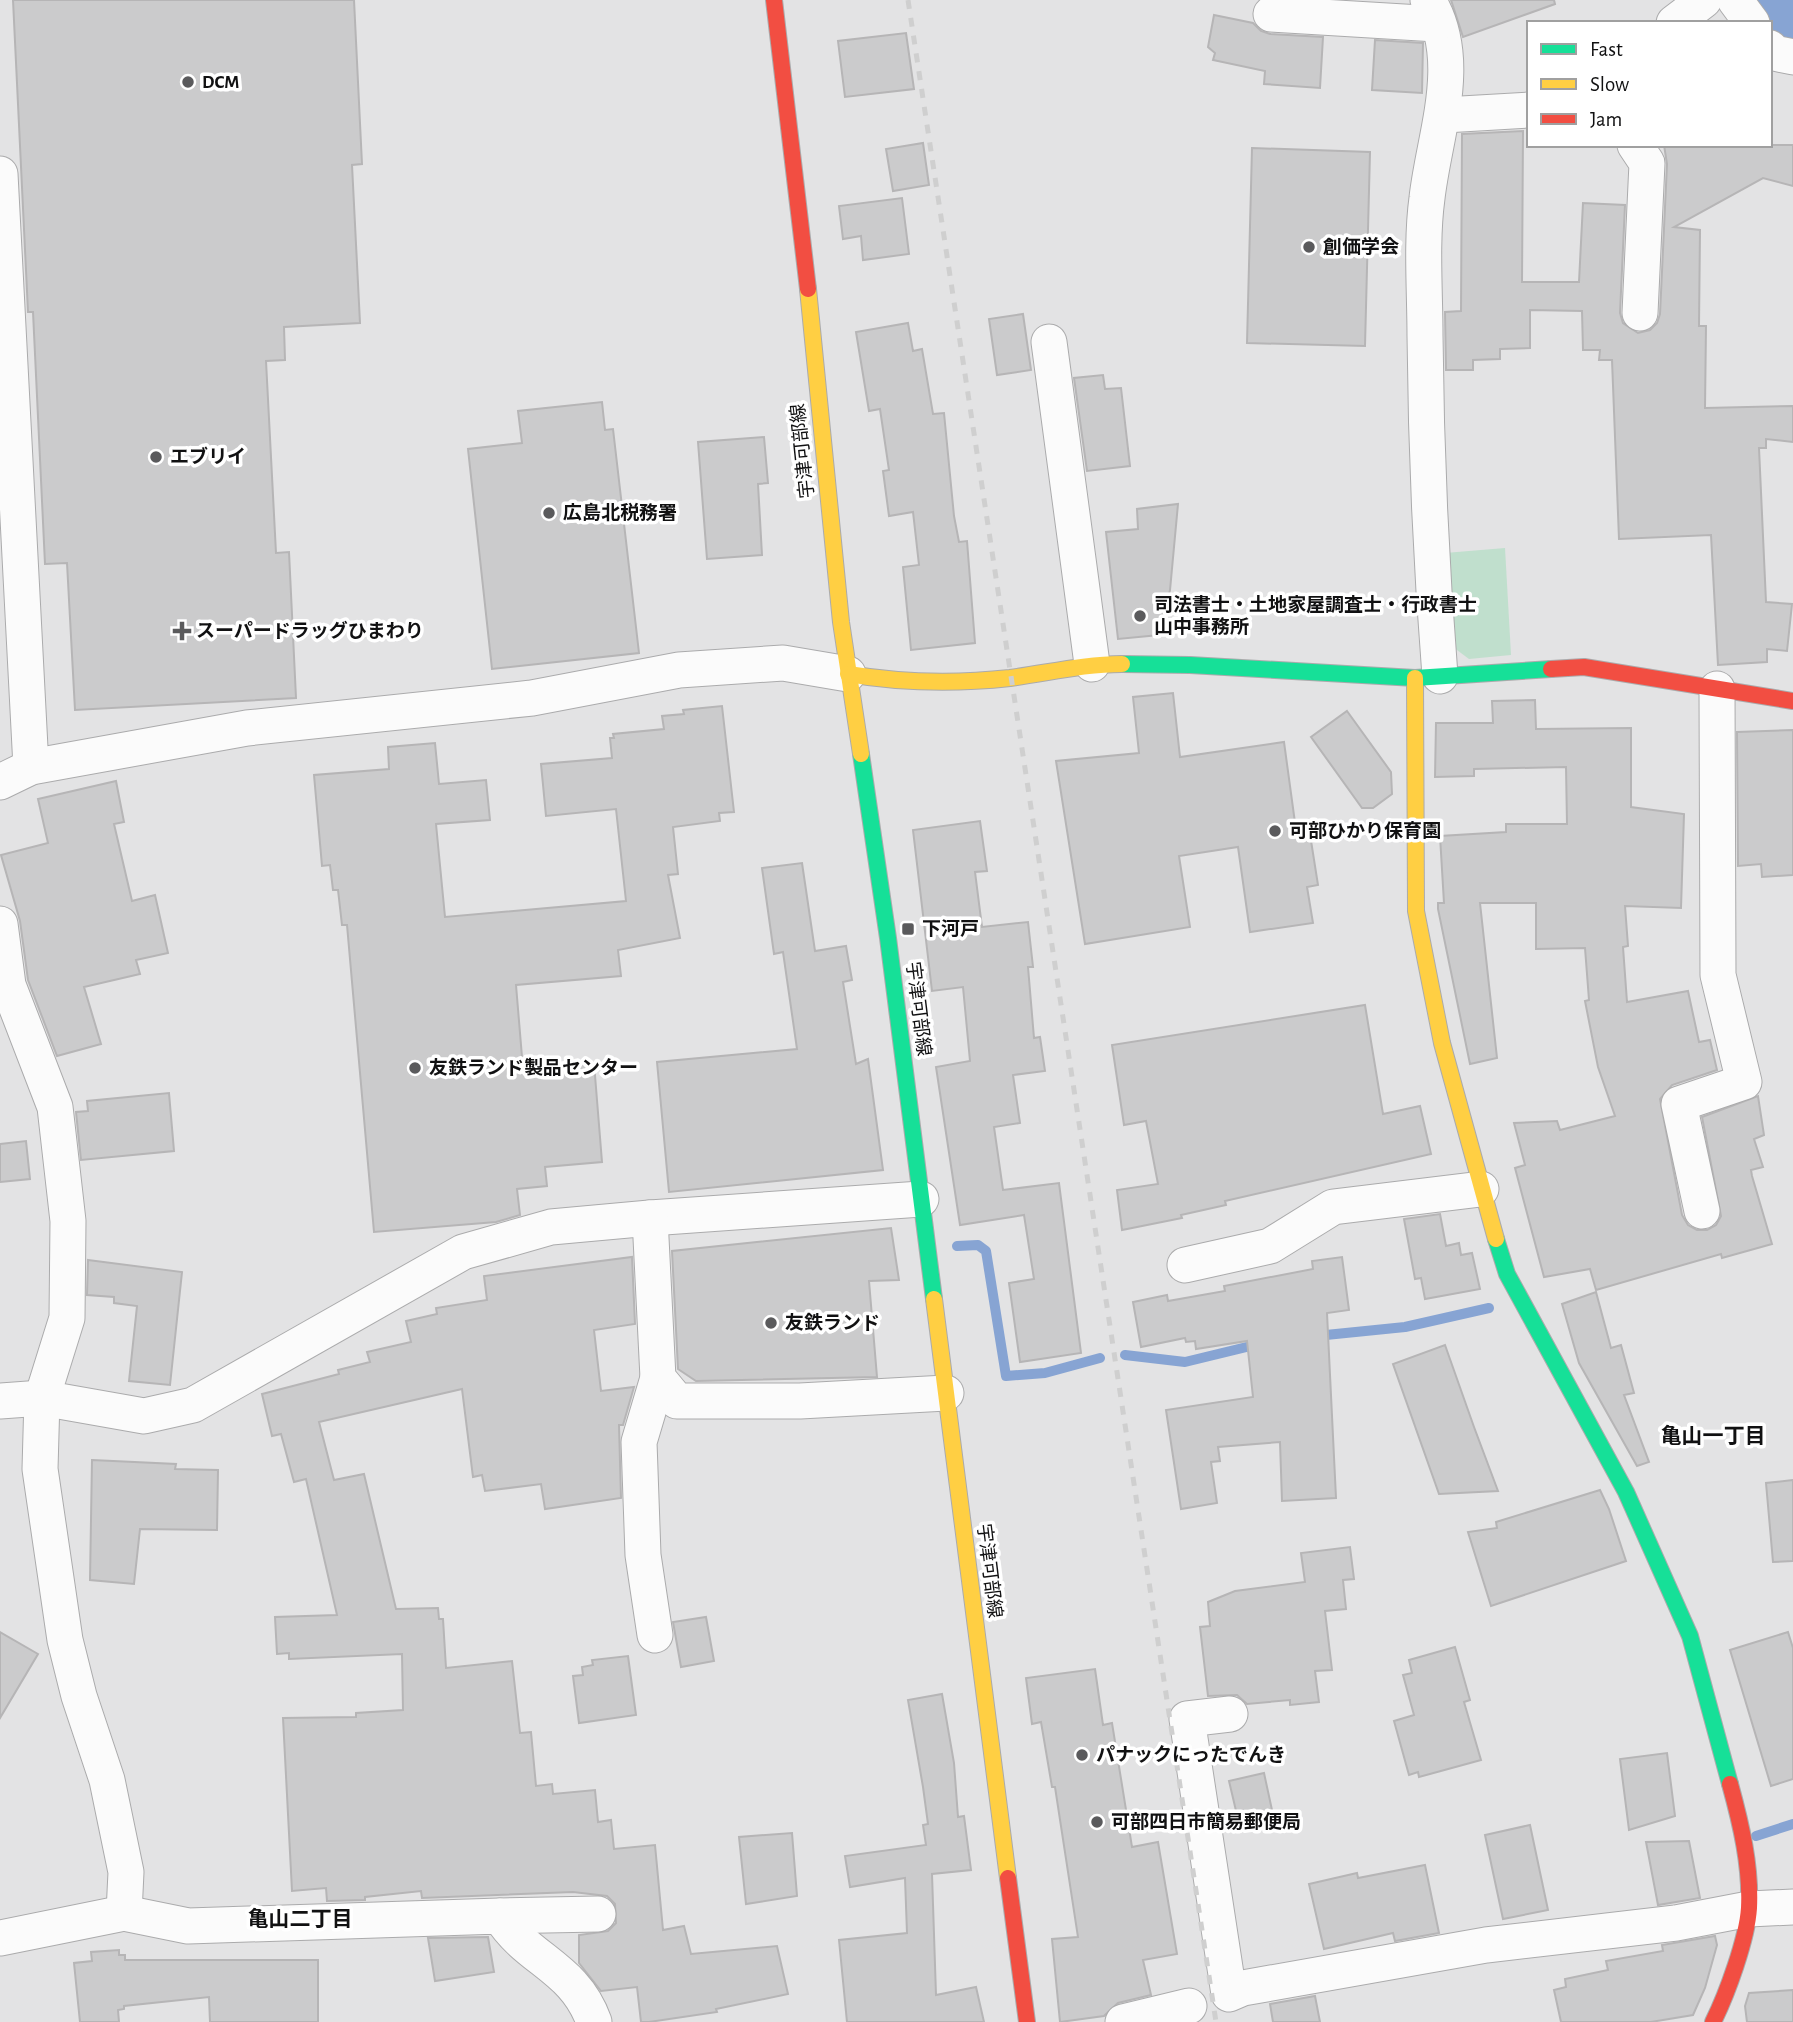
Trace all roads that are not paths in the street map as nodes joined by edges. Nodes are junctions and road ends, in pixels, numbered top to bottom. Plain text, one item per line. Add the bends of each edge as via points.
1 (774, 0) edge
2 (1704, 0) edge
3 (1735, 0) edge
4 (1432, 12) edge
5 (1271, 14) dead end
6 (1677, 21) edge
7 (1751, 21) edge
8 (1772, 50) edge
9 (1793, 57) edge
10 (1527, 110) edge
11 (1444, 115) junction
12 (1636, 147) edge
13 (0, 174) edge
14 (1, 217) edge
15 (1640, 313) dead end
16 (1049, 342) dead end
17 (1092, 664) junction
18 (848, 674) junction
19 (1428, 677) junction
20 (1717, 689) junction
21 (1793, 701) edge
22 (31, 768) junction
23 (0, 782) edge
24 (0, 924) edge
25 (1481, 1189) junction
26 (921, 1199) junction
27 (1702, 1211) dead end
28 (650, 1218) junction
29 (1185, 1265) dead end
30 (658, 1378) junction
31 (946, 1393) junction
32 (42, 1398) junction
33 (0, 1401) edge
34 (655, 1635) dead end
35 (1230, 1714) dead end
36 (1793, 1907) edge
37 (1749, 1909) junction
38 (124, 1913) junction
39 (598, 1914) dead end
40 (500, 1916) junction
41 (0, 1938) edge
42 (1189, 2006) dead end
43 (594, 2022) edge
44 (1027, 2022) edge
45 (1123, 2022) edge
46 (1713, 2022) edge

1 - 18 street, 宇津可部線
2 - 6 street
3 - 7 street
4 - 5 street
4 - 11 street via 1445,52
8 - 9 street
10 - 11 street
11 - 19 street via 1427,199
12 - 15 street via 1647,163
13 - 14 street
14 - 22 street
16 - 17 street
17 - 18 street via 1009,678 904,683
17 - 19 street
18 - 22 street via 783,663 679,670 532,698 247,728
18 - 26 street, 宇津可部線
19 - 20 street via 1584,667
19 - 25 street via 1413,773 1416,911 1442,1044
20 - 21 street
20 - 27 street via 1718,975 1744,1082 1679,1104
22 - 23 street
24 - 32 street via 8,985 55,1107 68,1221 67,1318
25 - 29 street via 1333,1207 1270,1246
25 - 37 street via 1507,1274 1626,1492 1690,1636 1744,1836
26 - 28 street
26 - 31 street, 宇津可部線
28 - 30 street
28 - 32 street via 551,1227 463,1252 193,1405 144,1416
30 - 31 street via 677,1401 800,1401
30 - 34 street via 639,1442 643,1555
31 - 44 street, 宇津可部線
32 - 33 street
32 - 38 street via 40,1469 61,1614 79,1696 110,1793 126,1872
35 - 37 street via 1187,1719 1229,1994 1486,1945 1676,1923
36 - 37 street
37 - 46 street via 1726,1996
38 - 40 street via 188,1926
38 - 41 street
39 - 40 street
40 - 43 street via 510,1934 573,1983
42 - 45 street

